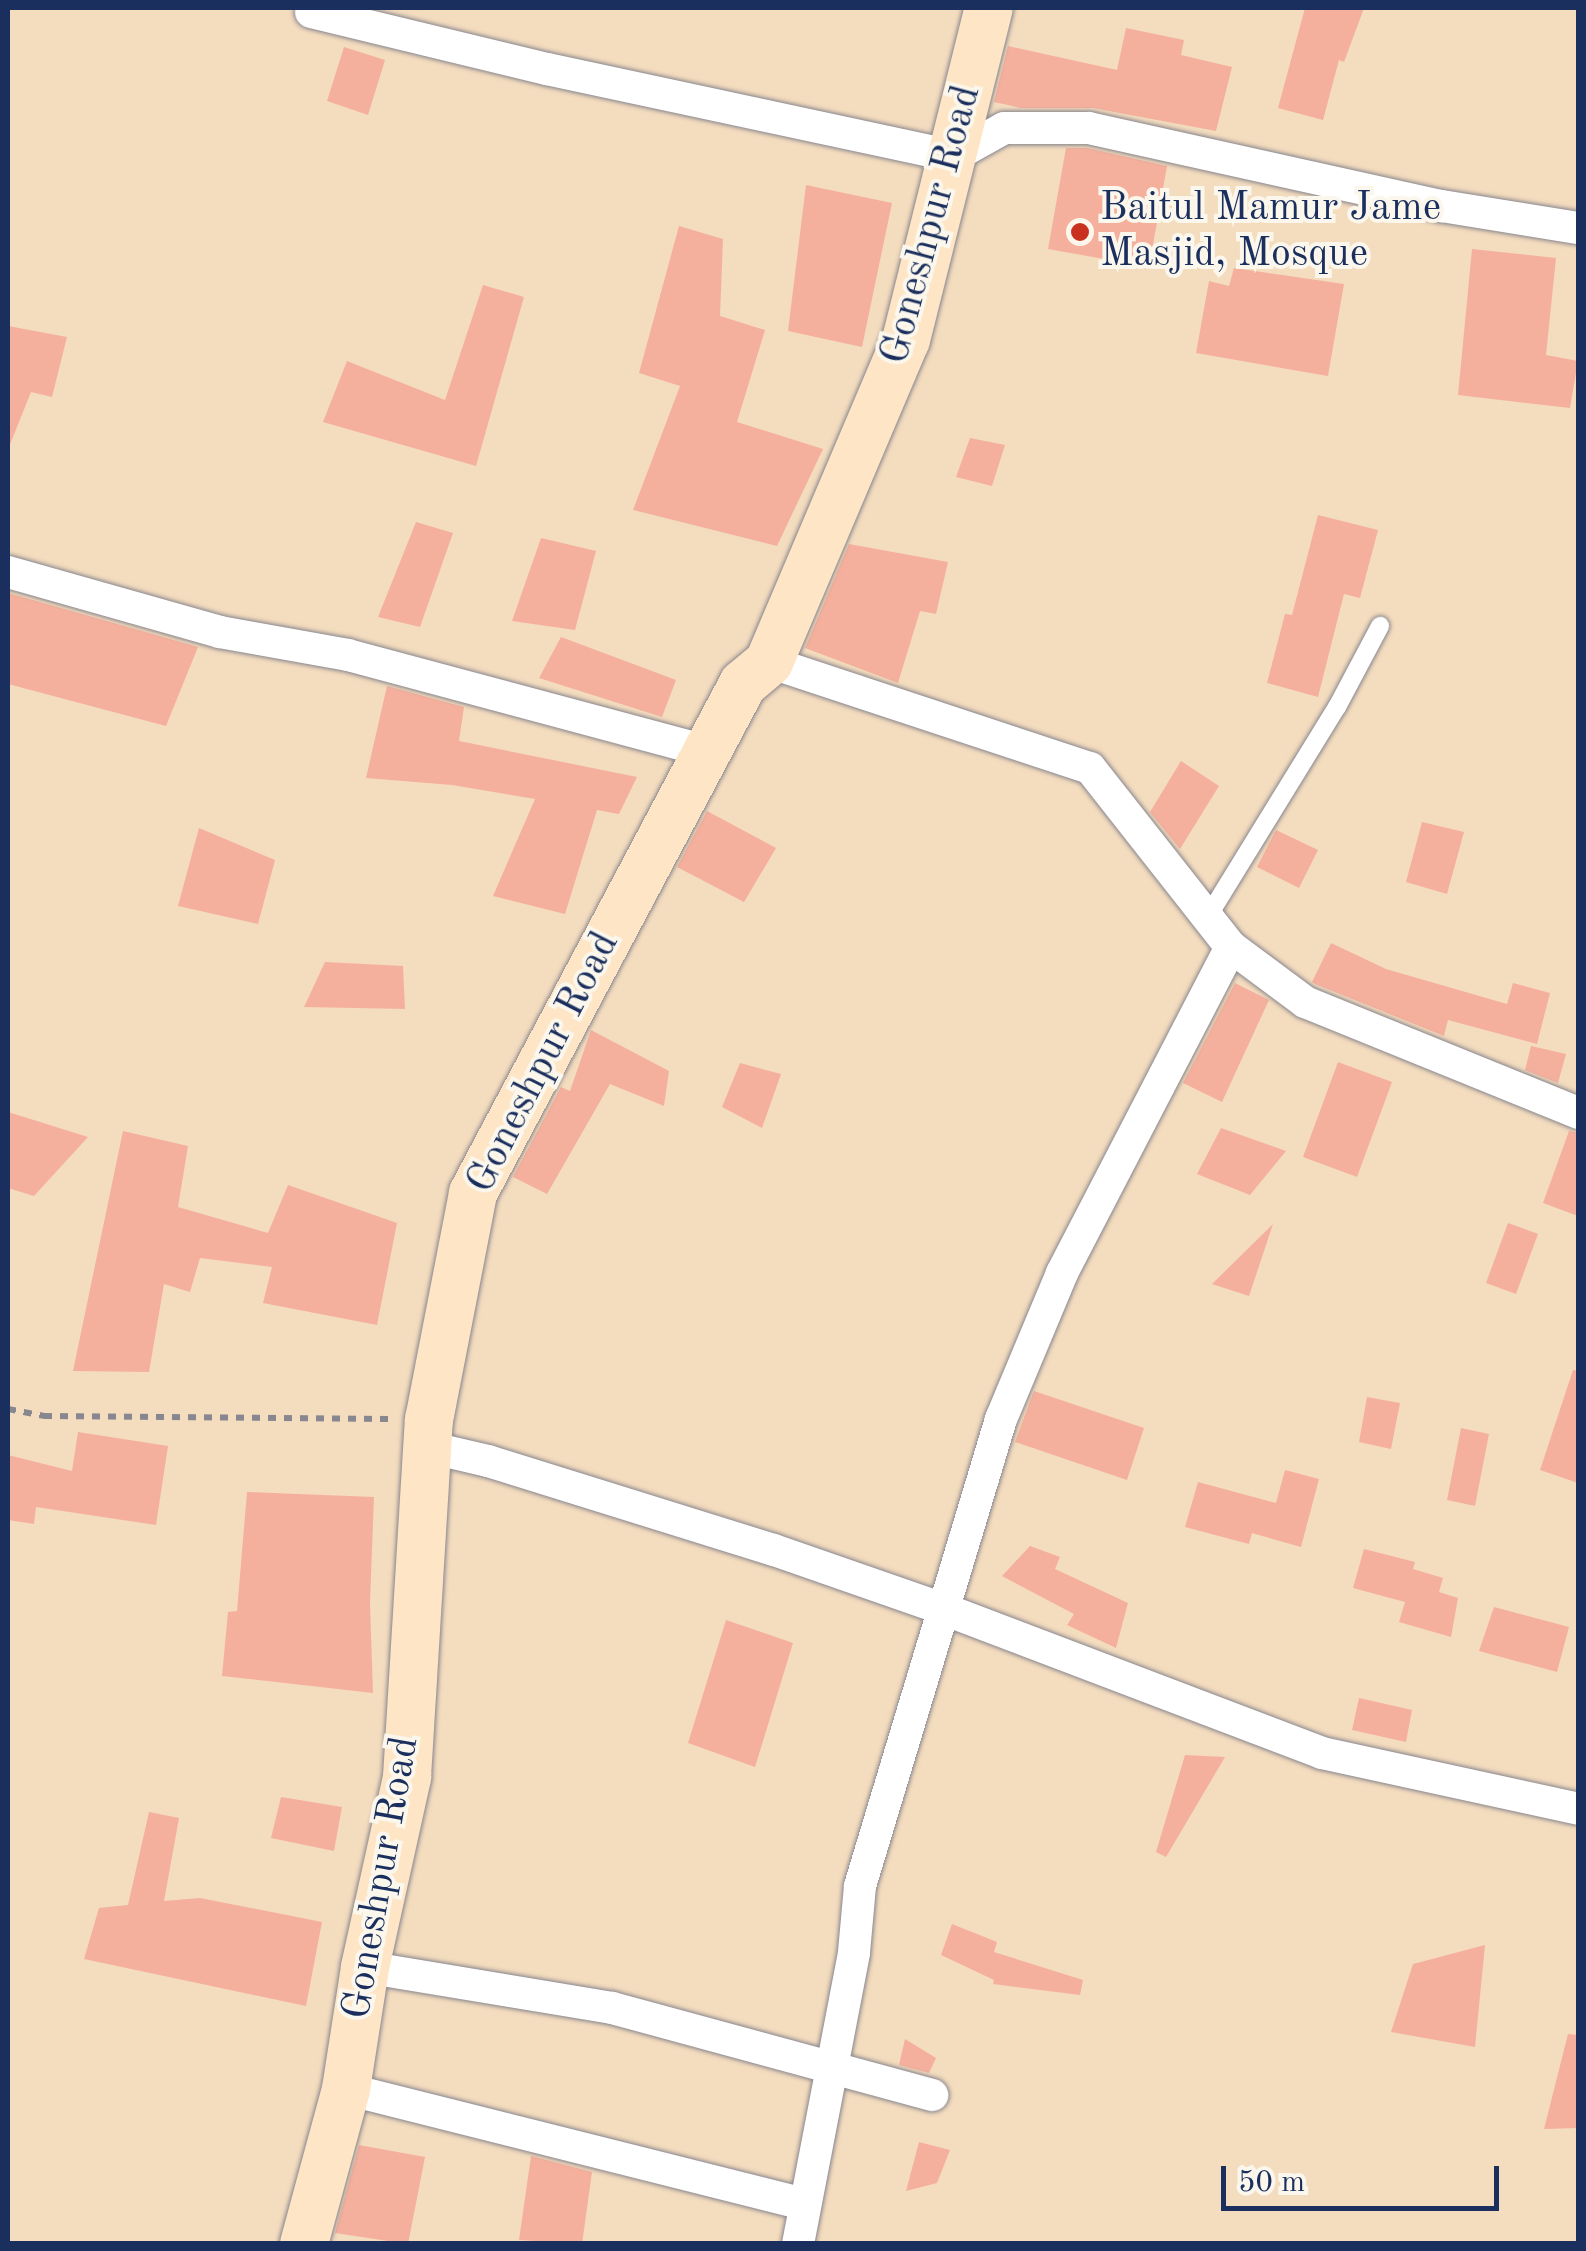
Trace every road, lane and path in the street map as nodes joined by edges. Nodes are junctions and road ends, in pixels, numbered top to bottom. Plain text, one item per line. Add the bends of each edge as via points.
1 (989, 8) edge
2 (311, 12) dead end
3 (954, 156) junction
4 (1578, 228) edge
5 (8, 572) edge
6 (1380, 626) dead end
7 (769, 662) junction
8 (706, 751) junction
9 (1207, 918) junction
10 (1231, 947) junction
11 (1578, 1112) edge
12 (8, 1410) edge
13 (428, 1434) junction
14 (946, 1610) junction
15 (1578, 1809) edge
16 (365, 1967) junction
17 (833, 2069) junction
18 (346, 2089) junction
19 (932, 2095) dead end
20 (804, 2204) junction
21 (304, 2244) edge
22 (798, 2244) edge

1 - 3 street, Goneshpur Road
2 - 3 street
3 - 4 street via 1004,128 1090,128 1442,206
3 - 7 street, Goneshpur Road via 906,340
5 - 8 street via 220,632 348,656
6 - 9 lane
7 - 8 street, Goneshpur Road via 743,684
7 - 9 street via 1090,768
8 - 13 street, Goneshpur Road via 473,1193
9 - 10 street
10 - 11 street via 1305,1002
10 - 14 street via 1062,1273 1001,1419
12 - 13 path
13 - 14 street via 488,1461
13 - 16 street, Goneshpur Road via 407,1777
14 - 15 street via 1322,1753
14 - 17 street via 860,1886
16 - 17 street via 612,2008
16 - 18 street, Goneshpur Road
17 - 19 street
17 - 20 street
18 - 20 street
18 - 21 street, Goneshpur Road
20 - 22 street

